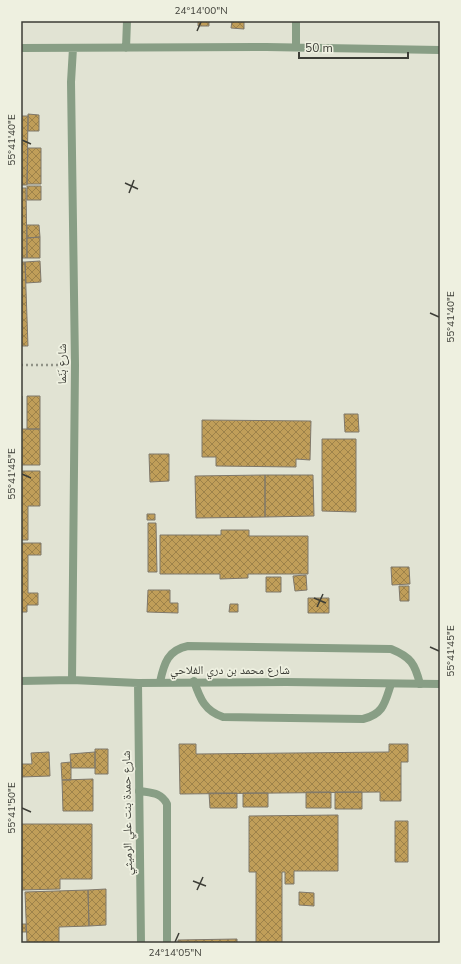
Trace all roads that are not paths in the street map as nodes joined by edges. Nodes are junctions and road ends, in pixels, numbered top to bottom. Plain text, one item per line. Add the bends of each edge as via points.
1 (126, 21) edge
2 (296, 21) edge
3 (296, 47) junction
4 (21, 48) edge
5 (73, 48) junction
6 (126, 48) junction
7 (440, 50) edge
8 (72, 680) junction
9 (21, 681) edge
10 (194, 681) junction
11 (160, 682) junction
12 (138, 683) junction
13 (391, 684) junction
14 (420, 684) junction
15 (440, 684) edge
16 (139, 791) junction
17 (141, 943) edge
18 (167, 943) edge

1 - 6 street
2 - 3 street
3 - 6 street
3 - 7 street
4 - 5 street
5 - 6 street
5 - 8 street, شارع بَنَما via 71,82 75,365
8 - 9 street, شارع محمد بن دري الفلاحي
8 - 12 street, شارع محمد بن دري الفلاحي
10 - 11 street, شارع محمد بن دري الفلاحي
10 - 13 street, شارع محمد بن دري الفلاحي
10 - 13 street via 206,708 214,714 231,718 363,719 372,717 380,711
11 - 12 street, شارع محمد بن دري الفلاحي
11 - 14 street via 164,663 174,651 188,646 204,646 391,649 401,653 416,667
12 - 16 street, شارع حمدة بنت علي الرميثي
13 - 14 street, شارع محمد بن دري الفلاحي
14 - 15 street, شارع محمد بن دري الفلاحي
16 - 17 street, شارع حمدة بنت علي الرميثي
16 - 18 street via 156,793 167,804

